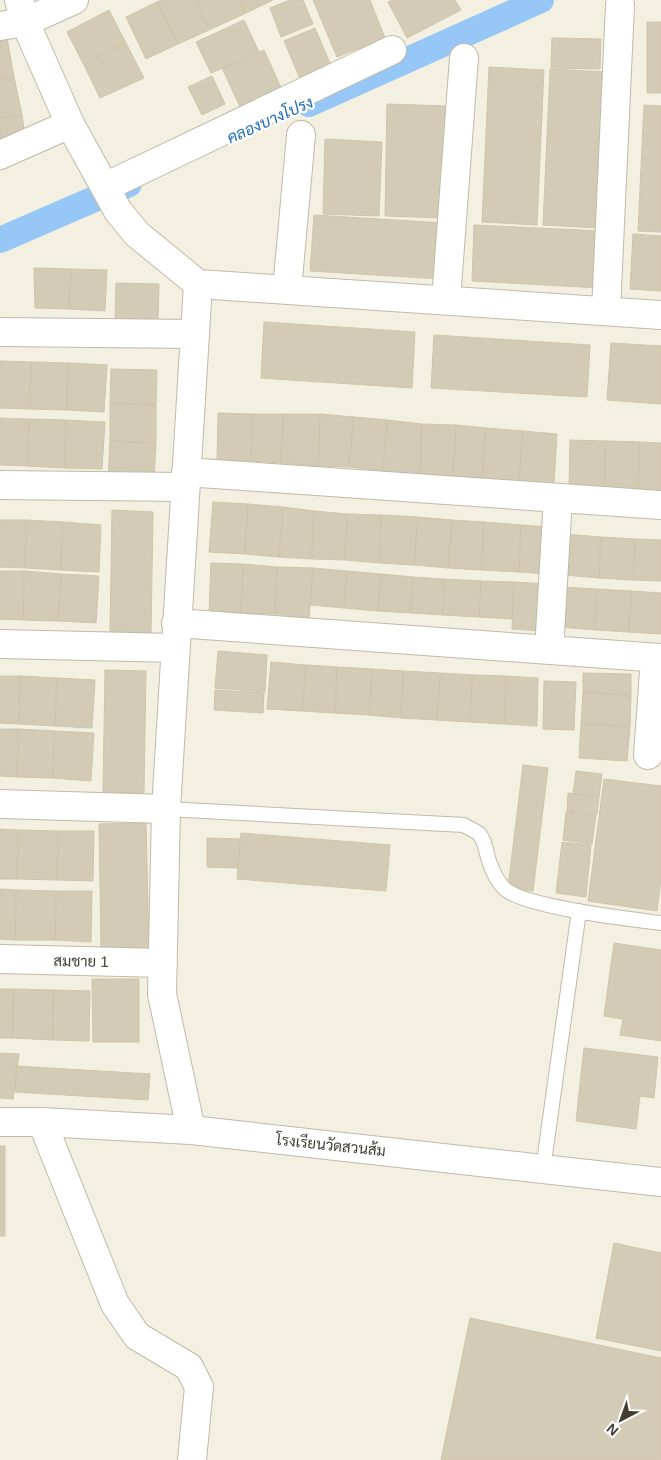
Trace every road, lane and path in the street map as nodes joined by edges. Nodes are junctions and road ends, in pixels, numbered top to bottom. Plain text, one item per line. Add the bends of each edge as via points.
1 (74, 0) edge
2 (620, 5) dead end
3 (15, 16) edge
4 (392, 50) dead end
5 (464, 58) dead end
6 (70, 124) junction
7 (301, 135) dead end
8 (0, 155) edge
9 (108, 192) junction
10 (198, 284) junction
11 (287, 290) junction
12 (446, 300) junction
13 (606, 311) junction
14 (661, 315) edge
15 (0, 332) edge
16 (195, 334) junction
17 (186, 480) junction
18 (0, 484) edge
19 (558, 498) junction
20 (661, 505) edge
21 (176, 635) junction
22 (0, 644) edge
23 (549, 650) junction
24 (658, 658) edge
25 (648, 755) dead end
26 (0, 804) edge
27 (166, 809) junction
28 (579, 911) junction
29 (661, 923) edge
30 (0, 959) edge
31 (162, 963) junction
32 (0, 1122) edge
33 (42, 1122) junction
34 (191, 1130) junction
35 (543, 1169) junction
36 (661, 1182) edge
37 (192, 1460) edge

1 - 3 street
2 - 13 street
3 - 6 street
4 - 9 street
5 - 12 street
6 - 8 street
6 - 9 street
7 - 11 street
9 - 10 street via 118,211 137,234
10 - 11 street
10 - 16 street
11 - 12 street
12 - 13 street
13 - 14 street
15 - 16 street
16 - 17 street
17 - 18 street
17 - 19 street
17 - 21 street
19 - 20 street
19 - 23 street
21 - 22 street
21 - 23 street
21 - 27 street
23 - 24 street
24 - 25 street
26 - 27 street
27 - 28 lane via 464,826 481,837 496,877 505,889 526,900
27 - 31 street
28 - 29 lane
28 - 35 lane
30 - 31 street, สมชาย 1
31 - 34 street via 162,994
32 - 33 street, โรงเรียนวัดสวนส้ม
33 - 34 street, โรงเรียนวัดสวนส้ม
33 - 37 street via 115,1304 138,1336 189,1367 199,1387
34 - 35 street, โรงเรียนวัดสวนส้ม
35 - 36 street, โรงเรียนวัดสวนส้ม

